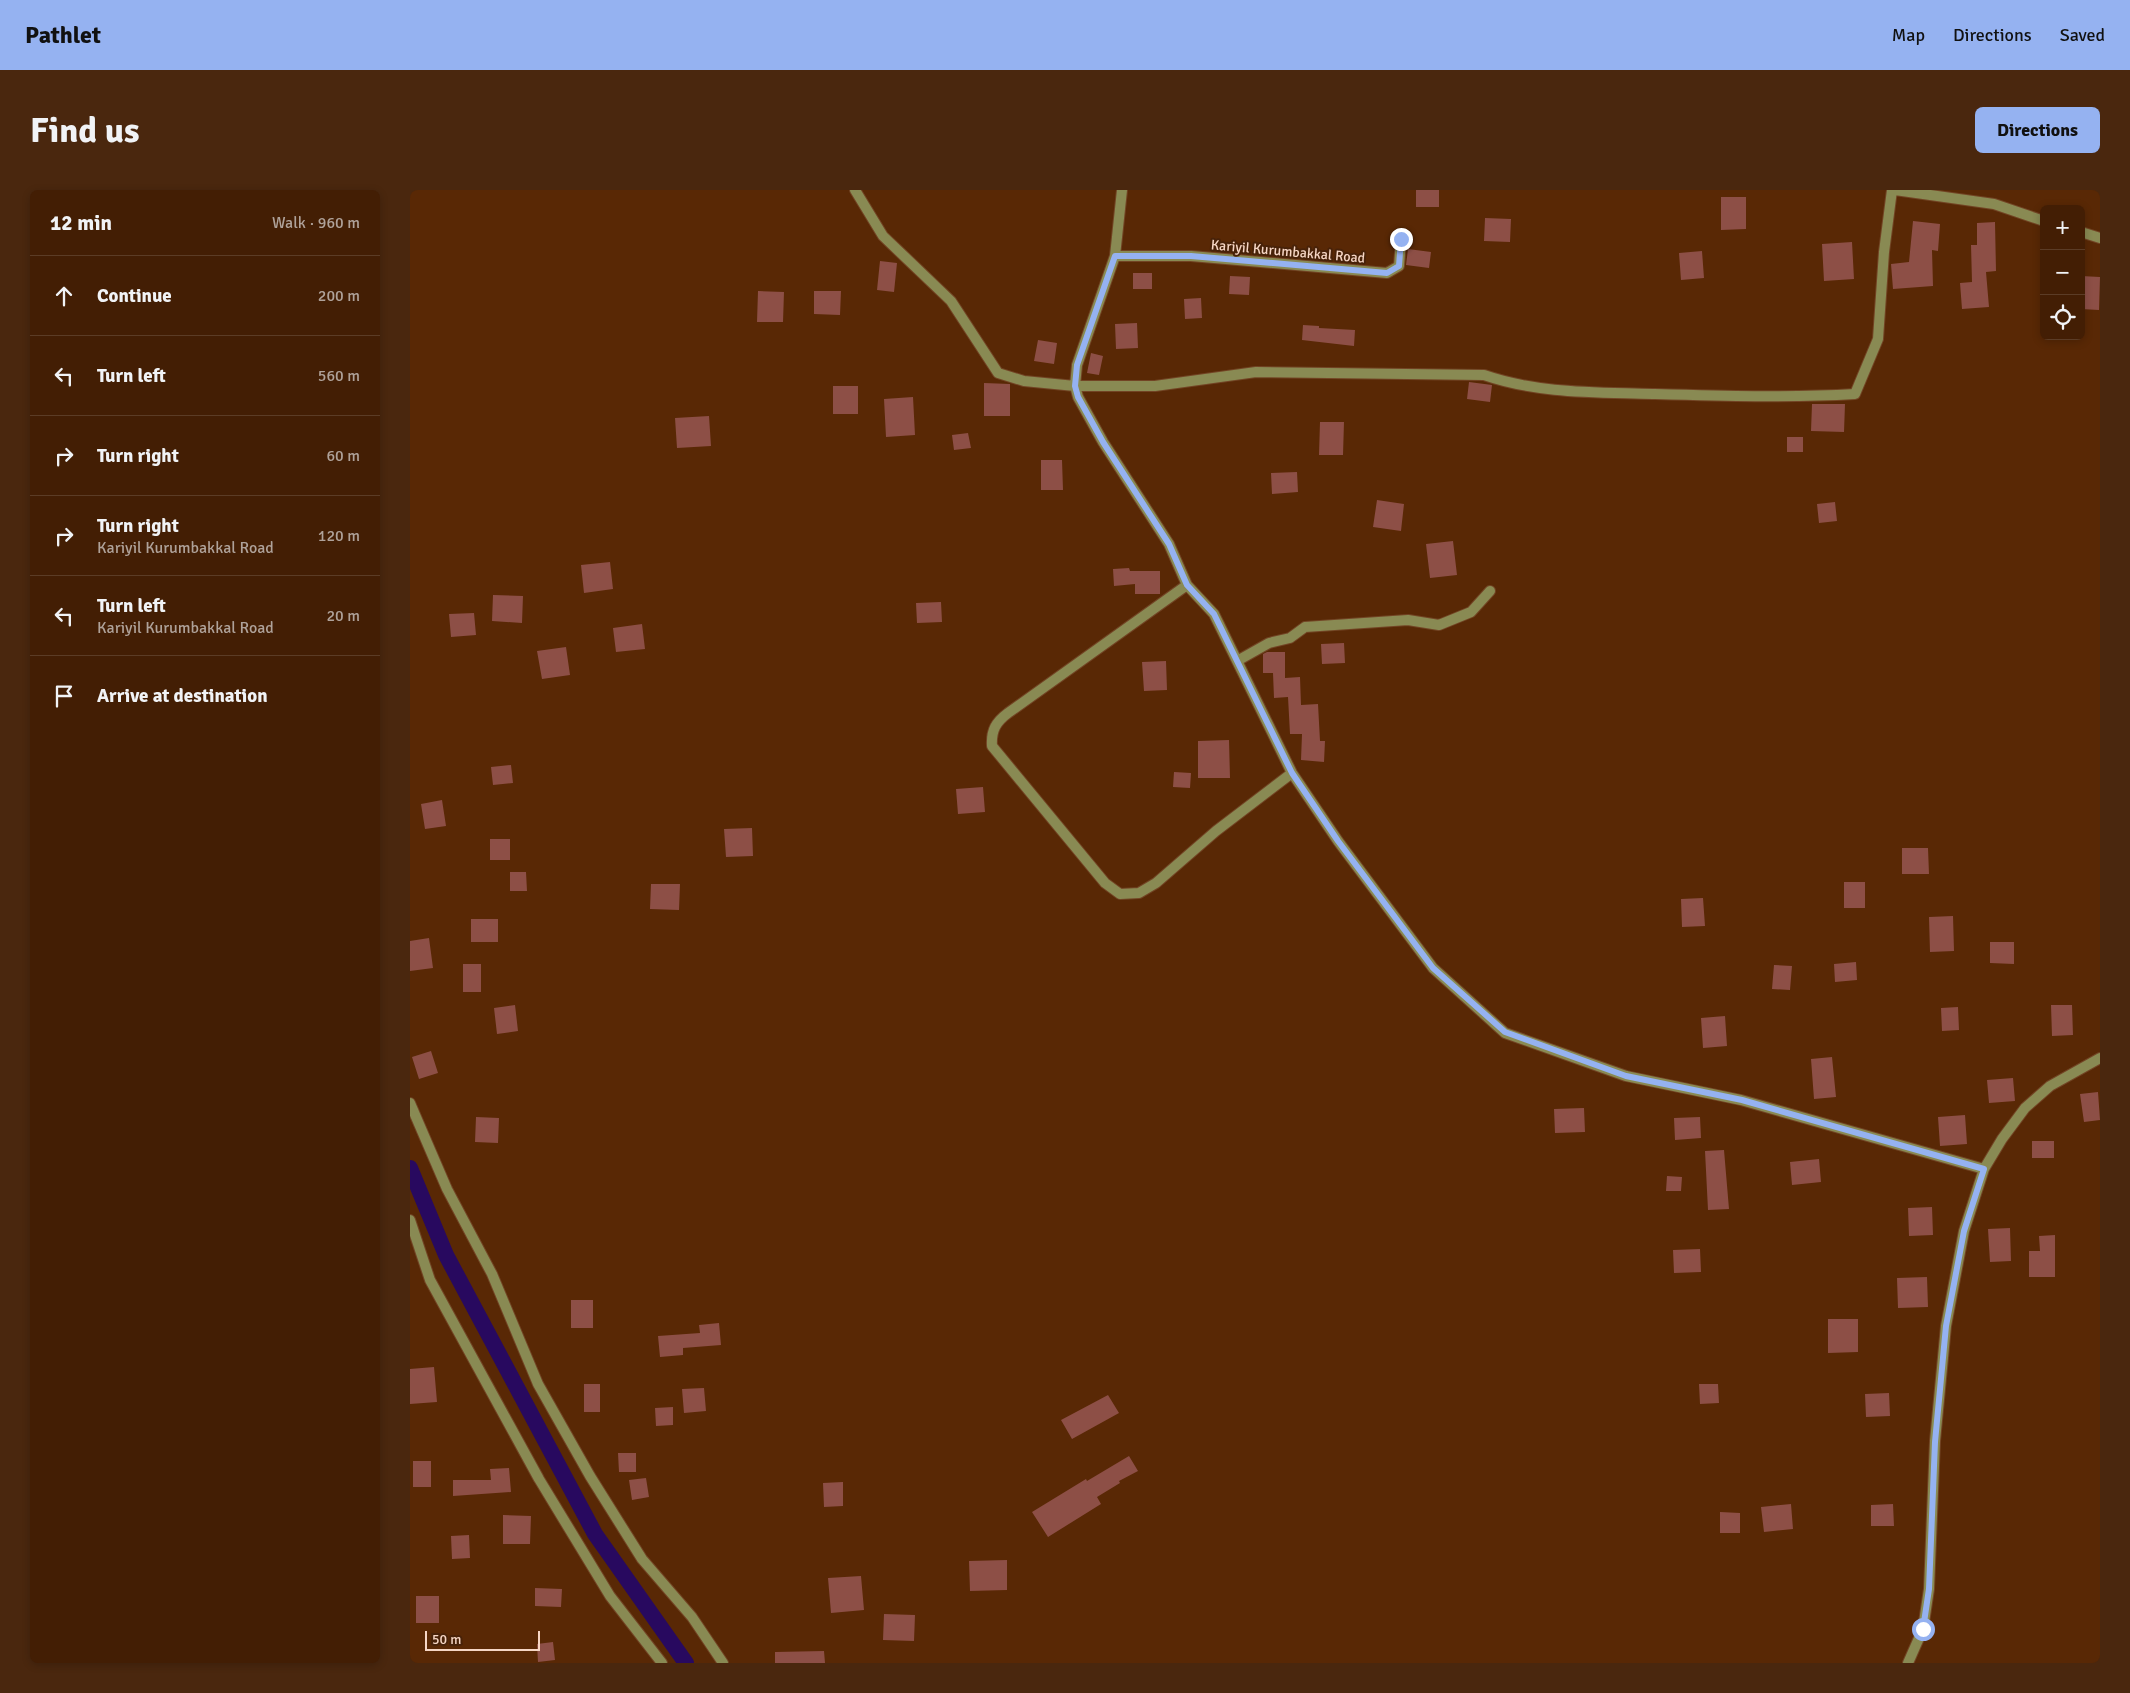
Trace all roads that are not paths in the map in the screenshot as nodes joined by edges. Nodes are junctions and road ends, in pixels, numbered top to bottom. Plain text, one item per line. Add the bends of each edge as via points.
1 (855, 190) edge
2 (1122, 190) edge
3 (1893, 190) edge
4 (2040, 220) edge
5 (2085, 233) edge
6 (2100, 238) edge
7 (1401, 239) dead end
8 (1115, 256) junction
9 (1075, 386) junction
10 (1187, 585) junction
11 (1490, 591) dead end
12 (1237, 660) junction
13 (1292, 773) junction
14 (2100, 1058) edge
15 (410, 1103) edge
16 (1984, 1169) junction
17 (410, 1220) edge
18 (662, 1663) edge
19 (723, 1663) edge
20 (1908, 1663) edge

1 - 9 street via 883,236 951,302 998,372 1024,381
2 - 8 street
3 - 4 street via 1994,204
3 - 9 street via 1884,252 1878,339 1855,394 1789,398 1564,391 1508,383 1484,375 1256,372 1155,386
5 - 6 street
7 - 8 street, Kariyil Kurumbakkal Road via 1399,266 1387,273 1191,256
8 - 9 street via 1077,365
9 - 10 street via 1103,442 1169,544
10 - 12 street via 1214,614
10 - 13 street via 997,722 992,746 1105,884 1120,894 1139,893 1156,884 1216,831
11 - 12 street via 1471,612 1439,625 1408,620 1304,627 1290,638 1269,643
12 - 13 street
13 - 16 street via 1338,841 1433,968 1505,1032 1626,1076 1742,1100
14 - 16 street via 2050,1086 2025,1108
15 - 19 street via 447,1189 492,1274 538,1384 642,1559 692,1617
16 - 20 street via 1964,1231 1946,1326 1935,1442 1929,1589 1923,1629
17 - 18 street via 430,1280 539,1479 610,1596

